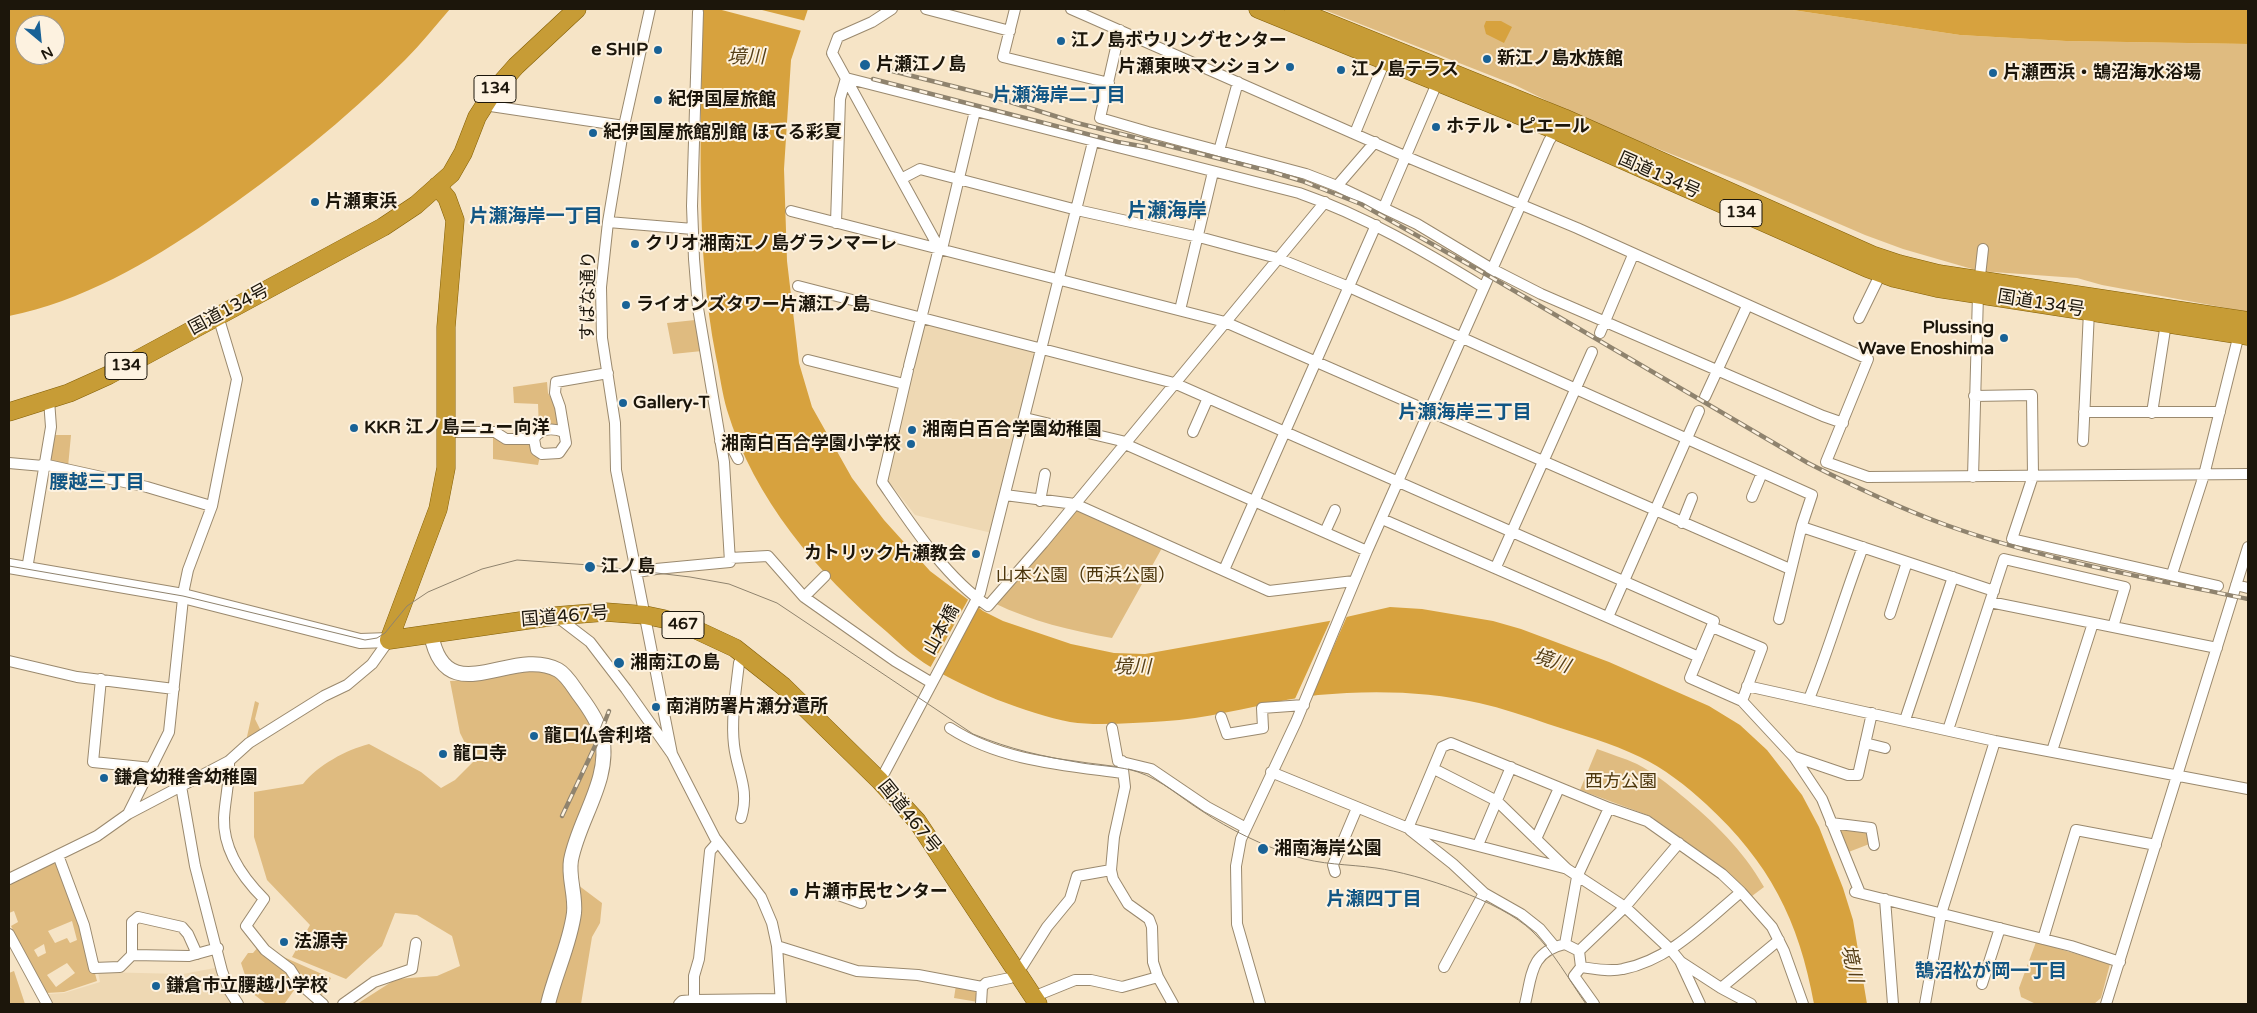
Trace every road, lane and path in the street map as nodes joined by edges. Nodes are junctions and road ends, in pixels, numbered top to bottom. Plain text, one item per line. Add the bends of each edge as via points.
1 (561, 9) edge
2 (577, 9) edge
3 (650, 9) edge
4 (892, 9) edge
5 (926, 9) edge
6 (1016, 9) edge
7 (1071, 9) edge
8 (1258, 9) edge
9 (1294, 9) edge
10 (698, 12) dead end
11 (1120, 30) junction
12 (1010, 31) junction
13 (1387, 56) junction
14 (846, 78) junction
15 (1238, 82) junction
16 (1108, 83) junction
17 (1437, 83) junction
18 (484, 105) junction
19 (975, 111) junction
20 (1559, 124) junction
21 (624, 126) junction
22 (1355, 134) junction
23 (1093, 142) junction
24 (1374, 142) junction
25 (1219, 151) junction
26 (1407, 156) junction
27 (1213, 172) junction
28 (958, 178) junction
29 (901, 179) junction
30 (436, 186) junction
31 (1337, 186) junction
32 (1325, 202) junction
33 (1520, 205) junction
34 (1384, 207) junction
35 (1077, 210) junction
36 (791, 211) dead end
37 (608, 222) junction
38 (836, 223) junction
39 (1376, 225) junction
40 (693, 229) junction
41 (1199, 237) junction
42 (940, 248) junction
43 (1983, 249) dead end
44 (1633, 255) junction
45 (1277, 258) junction
46 (1492, 269) junction
47 (1880, 272) junction
48 (1060, 279) junction
49 (798, 286) dead end
50 (1349, 287) junction
51 (1484, 287) junction
52 (1978, 287) junction
53 (1747, 306) junction
54 (1180, 310) junction
55 (2089, 311) junction
56 (1864, 313) dead end
57 (218, 316) junction
58 (920, 318) junction
59 (1605, 320) junction
60 (1225, 322) junction
61 (2166, 323) junction
62 (2245, 330) edge
63 (1600, 333) dead end
64 (1461, 339) junction
65 (1042, 349) junction
66 (1592, 352) dead end
67 (808, 360) dead end
68 (1315, 362) junction
69 (1717, 370) junction
70 (608, 373) junction
71 (1174, 383) junction
72 (904, 384) junction
73 (1576, 390) junction
74 (1974, 396) junction
75 (1705, 397) dead end
76 (1208, 398) junction
77 (49, 400) junction
78 (1429, 411) junction
79 (1699, 411) dead end
80 (9, 412) edge
81 (2084, 412) junction
82 (2220, 412) junction
83 (2152, 413) junction
84 (1025, 418) junction
85 (1843, 423) junction
86 (446, 432) junction
87 (564, 432) junction
88 (1194, 432) dead end
89 (1285, 432) junction
90 (534, 439) junction
91 (1686, 439) junction
92 (720, 441) junction
93 (2082, 441) dead end
94 (1125, 443) junction
95 (738, 459) dead end
96 (1542, 462) junction
97 (9, 463) edge
98 (43, 465) junction
99 (1762, 473) junction
100 (1045, 474) dead end
101 (2248, 474) edge
102 (2204, 475) junction
103 (2033, 476) junction
104 (1974, 477) junction
105 (1398, 483) junction
106 (1005, 495) junction
107 (1752, 497) dead end
108 (1692, 498) dead end
109 (1255, 500) junction
110 (1040, 501) junction
111 (1075, 504) junction
112 (211, 506) junction
113 (1335, 510) dead end
114 (1656, 512) junction
115 (1382, 519) junction
116 (1682, 523) junction
117 (1802, 527) junction
118 (1325, 532) junction
119 (1512, 532) junction
120 (1863, 547) junction
121 (2248, 547) edge
122 (1368, 551) junction
123 (730, 558) junction
124 (1907, 562) junction
125 (9, 566) edge
126 (1496, 567) junction
127 (27, 569) junction
128 (1790, 569) junction
129 (1224, 570) junction
130 (943, 571) dead end
131 (637, 572) junction
132 (2172, 574) junction
133 (825, 576) dead end
134 (1953, 577) junction
135 (1354, 581) junction
136 (1624, 581) junction
137 (2236, 585) junction
138 (2218, 586) dead end
139 (2248, 588) edge
140 (1994, 591) junction
141 (183, 596) junction
142 (804, 597) junction
143 (975, 598) junction
144 (1990, 602) junction
145 (1890, 614) dead end
146 (645, 615) junction
147 (555, 616) junction
148 (1608, 617) junction
149 (1779, 619) dead end
150 (2093, 623) junction
151 (1712, 627) junction
152 (2113, 627) junction
153 (431, 634) junction
154 (390, 640) junction
155 (2217, 648) junction
156 (743, 654) junction
157 (1699, 657) junction
158 (9, 660) edge
159 (101, 679) junction
160 (932, 683) junction
161 (1748, 686) junction
162 (174, 689) junction
163 (1809, 699) junction
164 (1305, 701) junction
165 (1742, 701) junction
166 (1872, 713) junction
167 (1221, 717) dead end
168 (1905, 720) junction
169 (950, 728) dead end
170 (1112, 728) dead end
171 (1948, 730) junction
172 (1995, 741) junction
173 (1865, 743) junction
174 (1885, 748) dead end
175 (2052, 751) junction
176 (672, 754) junction
177 (1794, 757) junction
178 (229, 761) junction
179 (1122, 761) junction
180 (1511, 767) junction
181 (152, 768) junction
182 (1434, 769) junction
183 (1271, 772) junction
184 (1123, 773) junction
185 (2178, 776) junction
186 (880, 781) junction
187 (181, 786) junction
188 (1559, 788) junction
189 (2248, 789) edge
190 (1496, 801) junction
191 (1357, 808) junction
192 (1609, 808) junction
193 (128, 814) junction
194 (741, 818) dead end
195 (1831, 823) junction
196 (1246, 828) junction
197 (1408, 828) junction
198 (1536, 839) junction
199 (718, 842) junction
200 (1679, 843) junction
201 (1874, 844) dead end
202 (1478, 845) junction
203 (2156, 845) junction
204 (58, 855) junction
205 (1566, 869) junction
206 (1111, 870) junction
207 (1335, 872) dead end
208 (1577, 877) junction
209 (9, 879) edge
210 (1741, 892) junction
211 (833, 893) dead end
212 (1484, 893) junction
213 (1885, 898) junction
214 (861, 903) dead end
215 (1625, 907) junction
216 (1941, 914) junction
217 (2000, 928) junction
218 (9, 934) edge
219 (2043, 939) junction
220 (1779, 940) junction
221 (416, 942) dead end
222 (777, 946) junction
223 (1560, 946) junction
224 (218, 948) junction
225 (1671, 950) junction
226 (1579, 951) junction
227 (197, 954) junction
228 (132, 955) junction
229 (1680, 961) junction
230 (2120, 962) junction
231 (1444, 967) dead end
232 (1581, 967) junction
233 (1018, 973) junction
234 (1158, 977) junction
235 (1982, 984) dead end
236 (982, 987) junction
237 (1721, 988) junction
238 (694, 1000) junction
239 (1036, 1000) edge
240 (781, 1002) edge
241 (47, 1004) edge
242 (238, 1004) edge
243 (323, 1004) edge
244 (343, 1004) edge
245 (548, 1004) edge
246 (679, 1004) edge
247 (981, 1004) edge
248 (1171, 1004) edge
249 (1260, 1004) edge
250 (1525, 1004) edge
251 (1594, 1004) edge
252 (1698, 1004) edge
253 (1751, 1004) edge
254 (1803, 1004) edge
255 (1893, 1004) edge
256 (1925, 1004) edge
257 (2106, 1004) edge

1 - 30 highway, 国道134号 / 134 via 508,58 474,100
2 - 18 highway, 国道134号 / 134 via 511,71
3 - 21 street, すばな通り
4 - 14 street via 835,41 832,55
5 - 12 street
6 - 12 street
7 - 11 street
8 - 13 highway, 国道134号 / 134
9 - 13 highway, 国道134号 / 134
10 - 40 street
11 - 15 street
11 - 16 street
12 - 16 street via 1003,57
13 - 17 highway, 国道134号 / 134
13 - 20 highway, 国道134号 / 134
13 - 22 street
14 - 19 street
14 - 29 street
14 - 38 street via 840,100
15 - 22 street
15 - 25 street
16 - 25 street via 1100,118
17 - 20 highway, 国道134号 / 134
17 - 26 street
18 - 21 street
18 - 30 highway, 国道134号 / 134 via 461,158 451,174
19 - 23 street
19 - 28 street
20 - 33 street
20 - 47 highway, 国道134号 / 134
20 - 52 highway, 国道134号 / 134 via 1872,255
21 - 37 street, すばな通り
22 - 24 street
23 - 27 street
23 - 35 street, 山本橋
24 - 26 street
24 - 31 street
25 - 31 street via 1306,174
26 - 33 street
26 - 34 street
27 - 32 street
27 - 41 street
28 - 29 street via 920,169
28 - 35 street
28 - 42 street
29 - 42 street
30 - 57 highway, 国道134号 / 134 via 401,217
30 - 86 highway via 447,198 455,220 446,327
31 - 34 street
32 - 39 street
32 - 45 street
33 - 44 street
33 - 46 street
34 - 46 street
35 - 41 street
35 - 48 street, 山本橋
36 - 38 street
37 - 40 street
37 - 70 street, すばな通り via 601,287 602,338
38 - 42 street
39 - 50 street
39 - 51 street
40 - 92 street via 698,308
41 - 45 street
41 - 54 street
42 - 48 street
42 - 58 street
43 - 52 street
44 - 53 street
44 - 59 street
45 - 50 street
45 - 60 street
46 - 51 street
46 - 59 street via 1541,294
47 - 52 highway, 国道134号 / 134 via 1937,288
47 - 56 street
48 - 54 street
48 - 65 street, 山本橋
49 - 58 street
50 - 64 street
50 - 68 street
51 - 64 street
52 - 55 highway, 国道134号 / 134
52 - 62 highway, 国道134号 / 134
52 - 74 street
53 - 69 street
53 - 85 street via 1868,359
54 - 60 street
55 - 61 highway, 国道134号 / 134
55 - 81 street
57 - 77 highway, 国道134号 / 134 via 109,375
57 - 112 street via 237,376
58 - 65 street
58 - 72 street
59 - 63 street
59 - 69 street
60 - 68 street
60 - 71 street
61 - 62 highway, 国道134号 / 134
61 - 83 street
62 - 82 street
64 - 73 street
64 - 78 street
65 - 71 street
65 - 84 street, 山本橋
66 - 73 street
67 - 72 street
68 - 78 street
68 - 89 street
69 - 75 street
69 - 85 street
70 - 87 street via 556,382 555,393
70 - 131 street, すばな通り via 615,423 616,470
71 - 76 street
71 - 94 street
72 - 143 street via 882,482 927,545
73 - 91 street
73 - 96 street
74 - 103 street via 2032,394
74 - 104 street
76 - 88 street
76 - 89 street
77 - 80 highway, 国道134号 / 134
77 - 98 street via 51,427
78 - 96 street
78 - 105 street
79 - 91 street
81 - 83 street
81 - 93 street
82 - 83 street
82 - 102 street
84 - 94 street
84 - 106 street, 山本橋
85 - 104 street via 1826,462 1868,477
86 - 90 street via 495,432 506,438
86 - 154 highway via 446,468 438,509
87 - 90 street via 556,429 542,431
87 - 90 street via 566,443 559,453 542,454 536,450
89 - 105 street
89 - 109 street
91 - 99 street
91 - 114 street
92 - 95 street via 728,440
92 - 123 street
94 - 109 street
94 - 111 street
96 - 114 street
96 - 119 street
97 - 98 street
98 - 112 street via 147,487
98 - 127 street
99 - 107 street
99 - 117 street via 1812,495
100 - 110 street
101 - 102 street
102 - 103 street
102 - 132 street
103 - 104 street
103 - 132 street via 2012,539
105 - 115 street
105 - 119 street
106 - 110 street
106 - 143 street, 山本橋
108 - 116 street
109 - 118 street
109 - 129 street
110 - 111 street
111 - 129 street
111 - 143 street via 988,606
112 - 141 street via 188,570
113 - 118 street
114 - 116 street
114 - 136 street
115 - 122 street
115 - 126 street
116 - 128 street
117 - 120 street
117 - 128 street
118 - 122 street
119 - 126 street
119 - 136 street
120 - 124 street
120 - 163 street
121 - 137 street
122 - 135 street
123 - 131 street via 730,562
123 - 142 street via 768,556
124 - 134 street
124 - 145 street
125 - 127 street
126 - 148 street
127 - 141 street
128 - 149 street
129 - 135 street via 1269,591
130 - 143 street
131 - 146 street, すばな通り
132 - 138 street
133 - 142 street
134 - 140 street
134 - 168 street
135 - 164 street
136 - 148 street
136 - 151 street via 1714,621
137 - 139 street
137 - 155 street
140 - 144 street
140 - 152 street via 2004,559 2125,587
141 - 154 street via 360,641
141 - 162 street
142 - 160 street
143 - 160 street, 山本橋
144 - 150 street
144 - 171 street
146 - 147 highway, 国道467号 / 467 via 605,612
146 - 156 highway, 国道467号 / 467 via 690,627
146 - 176 street, すばな通り
147 - 153 highway, 国道467号 / 467
147 - 176 street via 590,642
148 - 157 street
150 - 152 street
150 - 175 street
151 - 157 street
151 - 161 street via 1762,648
152 - 155 street
153 - 154 highway, 国道467号 / 467
153 - 245 street via 441,663 458,673 536,666 558,670 592,713 602,736 602,768 571,862 572,925
154 - 178 street via 372,664 347,685 249,742
155 - 185 street
156 - 186 highway, 国道467号 / 467 via 783,686
156 - 194 street via 739,663 734,746 745,800
157 - 165 street via 1690,678
158 - 159 street via 77,677
159 - 162 street
159 - 181 street via 93,762
160 - 186 street, 山本橋
161 - 163 street
161 - 165 street
162 - 181 street via 169,732
163 - 166 street
164 - 167 street via 1262,708 1263,728 1227,734
164 - 183 street
165 - 177 street
166 - 168 street
166 - 173 street
168 - 171 street
169 - 184 street via 966,738 1017,756
170 - 179 street via 1116,760
171 - 172 street
172 - 175 street
172 - 216 street
173 - 174 street
173 - 177 street via 1858,775 1848,775
175 - 185 street
176 - 199 street
177 - 195 street via 1822,800
178 - 187 street
178 - 243 street via 224,831 231,854 246,881 264,898 246,926 265,950 290,969 299,983
179 - 184 street
179 - 196 street via 1151,769 1219,815
180 - 182 street via 1452,743 1442,747
180 - 188 street
180 - 190 street
181 - 193 street
182 - 190 street
182 - 197 street
183 - 191 street
183 - 196 street
184 - 206 street via 1125,787 1114,837
185 - 189 street
185 - 203 street
186 - 233 highway, 国道467号 / 467 via 926,833
187 - 193 street
187 - 224 street via 195,866
188 - 192 street
188 - 198 street
190 - 198 street
190 - 202 street
191 - 197 street
191 - 207 street via 1333,865
192 - 200 street via 1647,821
192 - 208 street
193 - 204 street via 97,836
195 - 201 street via 1871,828
195 - 213 street via 1858,892
196 - 249 street via 1236,866 1235,912
197 - 202 street
197 - 212 street
198 - 205 street
199 - 222 street via 761,897 772,922
199 - 238 street via 710,851 694,976
200 - 210 street
200 - 215 street
202 - 205 street
203 - 219 street via 2076,830
203 - 230 street
204 - 209 street
204 - 228 street via 84,925 94,968 120,967
205 - 208 street
206 - 233 street via 1077,876 1070,899 1047,927
206 - 234 street via 1128,904 1149,919 1153,962
208 - 215 street
208 - 223 street
210 - 220 street via 1772,927
210 - 225 street
211 - 214 street
212 - 223 street via 1521,914
212 - 231 street
213 - 216 street
213 - 255 street
215 - 225 street
215 - 226 street
216 - 217 street
216 - 256 street
217 - 219 street
217 - 235 street
218 - 241 street
219 - 230 street
220 - 237 street
220 - 254 street
221 - 244 street via 412,969 374,982
222 - 236 street via 857,971 918,975
222 - 240 street
223 - 226 street
223 - 250 street via 1536,961
224 - 227 street
224 - 242 street via 229,990
225 - 229 street
225 - 232 street via 1623,970
226 - 232 street
227 - 228 street
227 - 228 street via 182,927 138,917 132,922
229 - 237 street
229 - 252 street
230 - 257 street
232 - 251 street via 1574,976
233 - 236 street
233 - 239 highway, 国道467号 / 467
234 - 239 street via 1122,987 1075,980
234 - 248 street
236 - 247 street
237 - 253 street
238 - 240 street
238 - 246 street

